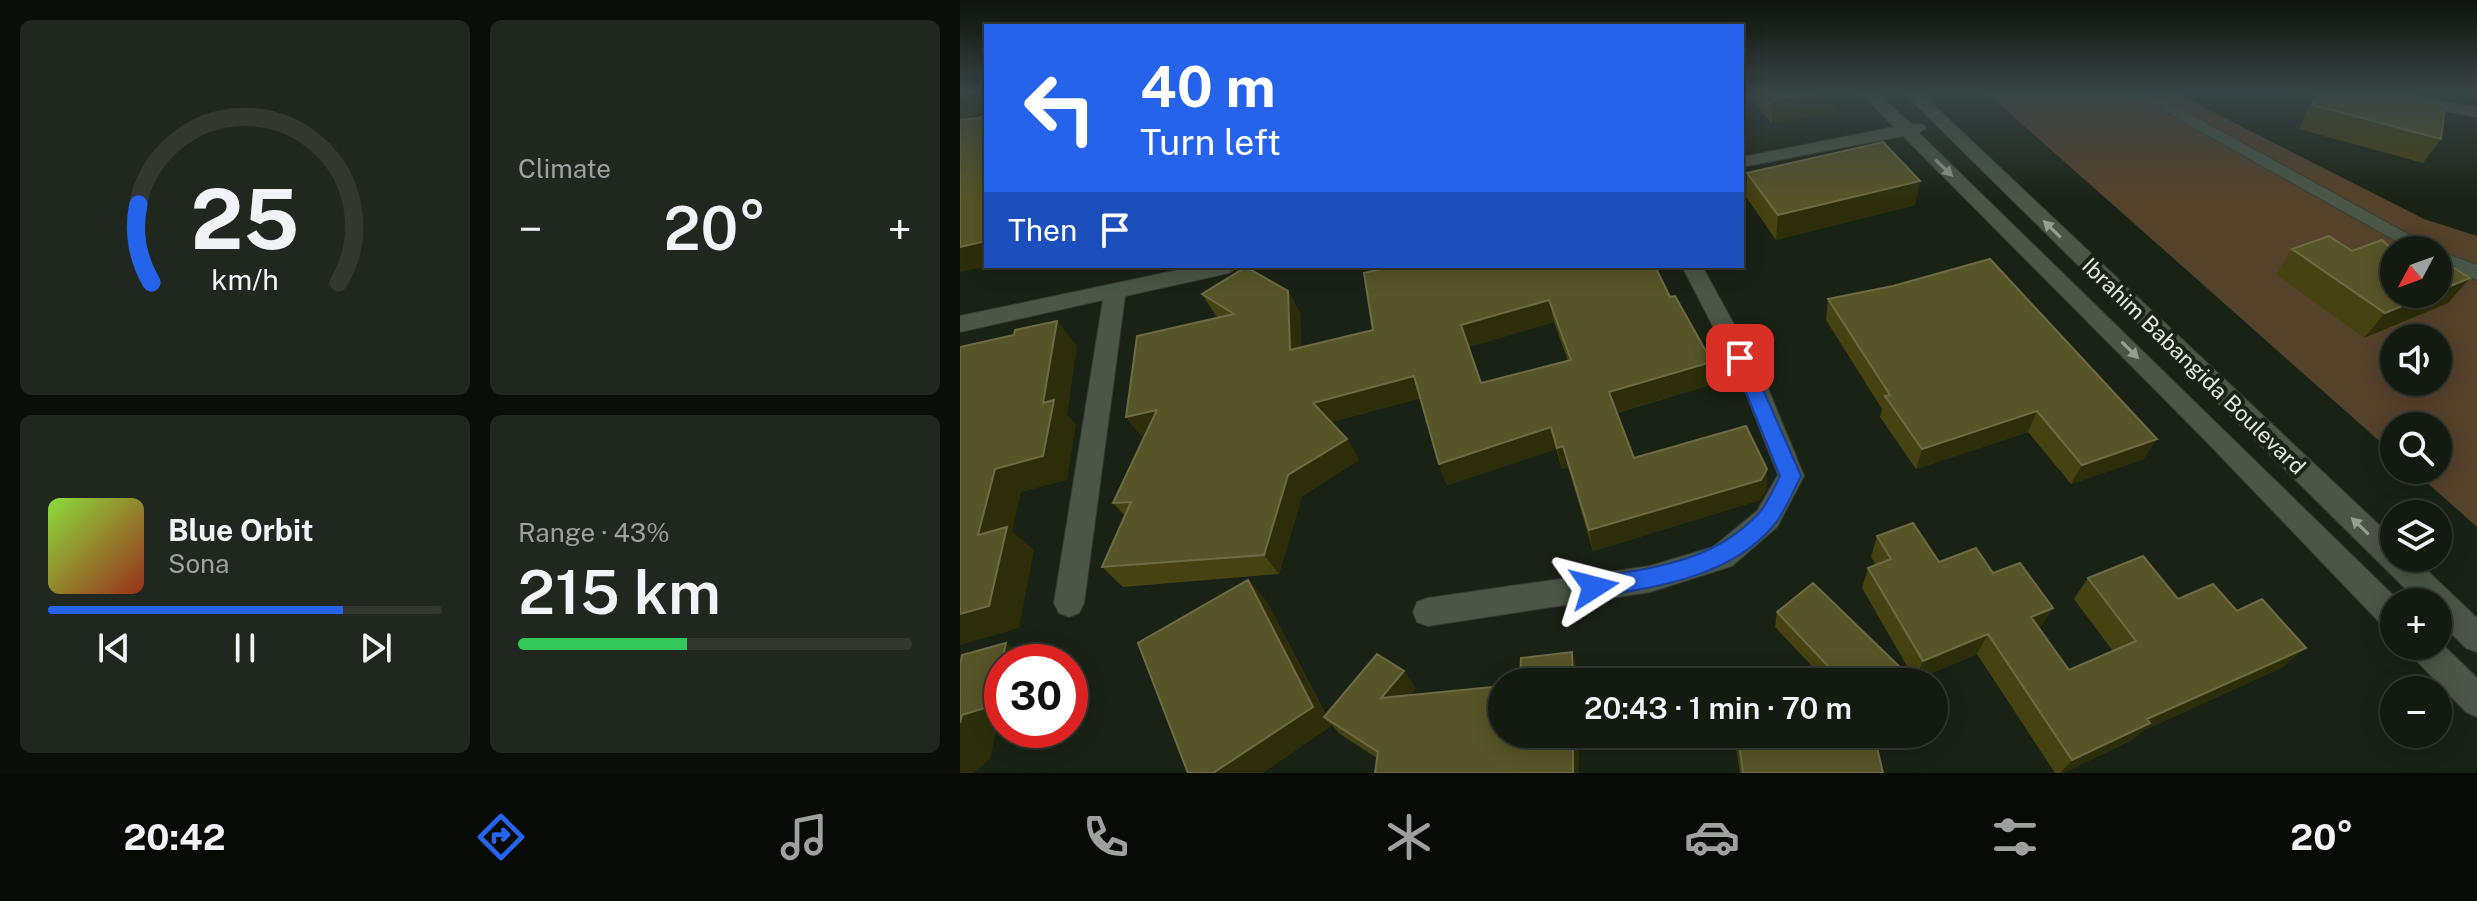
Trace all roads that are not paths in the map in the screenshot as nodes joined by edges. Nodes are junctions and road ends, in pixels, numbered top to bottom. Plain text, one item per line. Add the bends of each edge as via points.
1 (1910, 129) edge
2 (1948, 129) edge
3 (2206, 129) edge
4 (1904, 130) junction
5 (1744, 162) edge
6 (2401, 236) edge
7 (2452, 262) edge
8 (1220, 268) edge
9 (1693, 268) edge
10 (2477, 273) edge
11 (1115, 290) junction
12 (960, 324) edge
13 (2380, 602) edge
14 (1069, 603) dead end
15 (1428, 612) dead end
16 (2477, 638) edge
17 (2437, 660) edge
18 (2477, 701) edge

1 - 4 street
16 -> 2 street, Ibrahim Babangida Boulevard
3 - 6 street
4 - 5 street
4 -> 13 street, Ibrahim Babangida Boulevard
7 - 10 street
8 - 11 street
9 - 15 street via 1753,381 1791,476 1767,519 1722,557 1650,579
11 - 12 street
11 - 14 street
17 - 18 street

